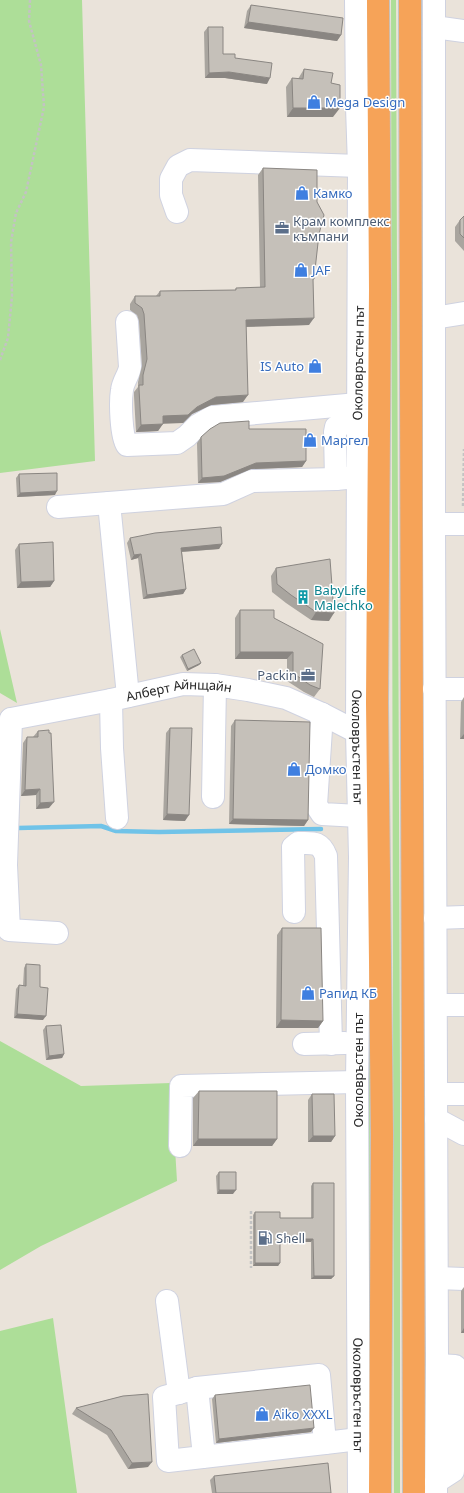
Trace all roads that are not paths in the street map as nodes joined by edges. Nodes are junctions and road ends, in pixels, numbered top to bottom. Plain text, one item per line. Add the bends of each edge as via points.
1 (356, 0) edge
2 (378, 0) edge
3 (410, 0) edge
4 (434, 0) edge
5 (434, 27) junction
6 (464, 31) edge
7 (359, 166) junction
8 (177, 212) dead end
9 (464, 314) edge
10 (434, 318) junction
11 (128, 322) dead end
12 (357, 413) junction
13 (357, 477) junction
14 (336, 479) junction
15 (109, 503) junction
16 (58, 507) dead end
17 (434, 524) junction
18 (463, 524) edge
19 (215, 685) junction
20 (434, 689) junction
21 (464, 689) edge
22 (120, 698) junction
23 (5, 714) edge
24 (322, 714) junction
25 (357, 732) junction
26 (213, 797) dead end
27 (359, 816) junction
28 (117, 818) dead end
29 (294, 912) dead end
30 (464, 917) edge
31 (435, 918) junction
32 (57, 932) dead end
33 (436, 1005) junction
34 (464, 1005) edge
35 (358, 1043) junction
36 (304, 1044) dead end
37 (331, 1044) junction
38 (357, 1082) junction
39 (436, 1094) junction
40 (464, 1094) edge
41 (436, 1119) junction
42 (464, 1134) edge
43 (180, 1146) dead end
44 (437, 1278) junction
45 (464, 1279) edge
46 (167, 1300) dead end
47 (451, 1362) edge
48 (188, 1391) junction
49 (359, 1439) junction
50 (325, 1443) junction
51 (204, 1457) junction
52 (447, 1478) edge
53 (359, 1493) edge
54 (380, 1493) edge
55 (414, 1493) edge

1 - 7 street, Околовръстен път
2 - 54 highway, Околовръстен път via 380,297 377,703 382,1134
3 - 55 highway
4 - 5 street
5 - 6 street
5 - 10 street
7 - 8 street via 190,160 178,166 171,179
7 - 12 street, Околовръстен път
9 - 10 street
10 - 17 street
11 - 12 street via 130,367 122,390 122,431 127,445 177,443 212,417
12 - 13 street, Околовръстен път
12 - 14 street via 336,427 334,432
13 - 14 street
13 - 25 street, Околовръстен път
14 - 15 street via 252,481 223,494
15 - 16 street
15 - 22 street
17 - 18 street
17 - 20 street
19 - 22 street, Алберт Айнщайн via 183,684
19 - 24 street, Алберт Айнщайн via 286,698
19 - 26 street
20 - 21 street
20 - 31 street
22 - 23 street, Алберт Айнщайн
22 - 28 street via 112,748
23 - 32 street via 8,930
24 - 25 street, Алберт Айнщайн
24 - 27 street via 316,805 322,814
25 - 27 street, Околовръстен път
27 - 35 street, Околовръстен път
29 - 37 street via 293,847 298,843 315,843 323,847 326,856
30 - 31 street
31 - 33 street
33 - 34 street
33 - 39 street
35 - 37 street
35 - 38 street, Околовръстен път
36 - 37 street
38 - 43 street via 181,1086
38 - 49 street, Околовръстен път
39 - 40 street
39 - 41 street
41 - 42 street
41 - 44 street
44 - 45 street
44 - 47 street
46 - 48 street
47 - 52 street
48 - 50 street via 319,1375
48 - 51 street
48 - 51 street via 164,1397 168,1460
49 - 50 street
49 - 53 street, Околовръстен път
50 - 51 street

